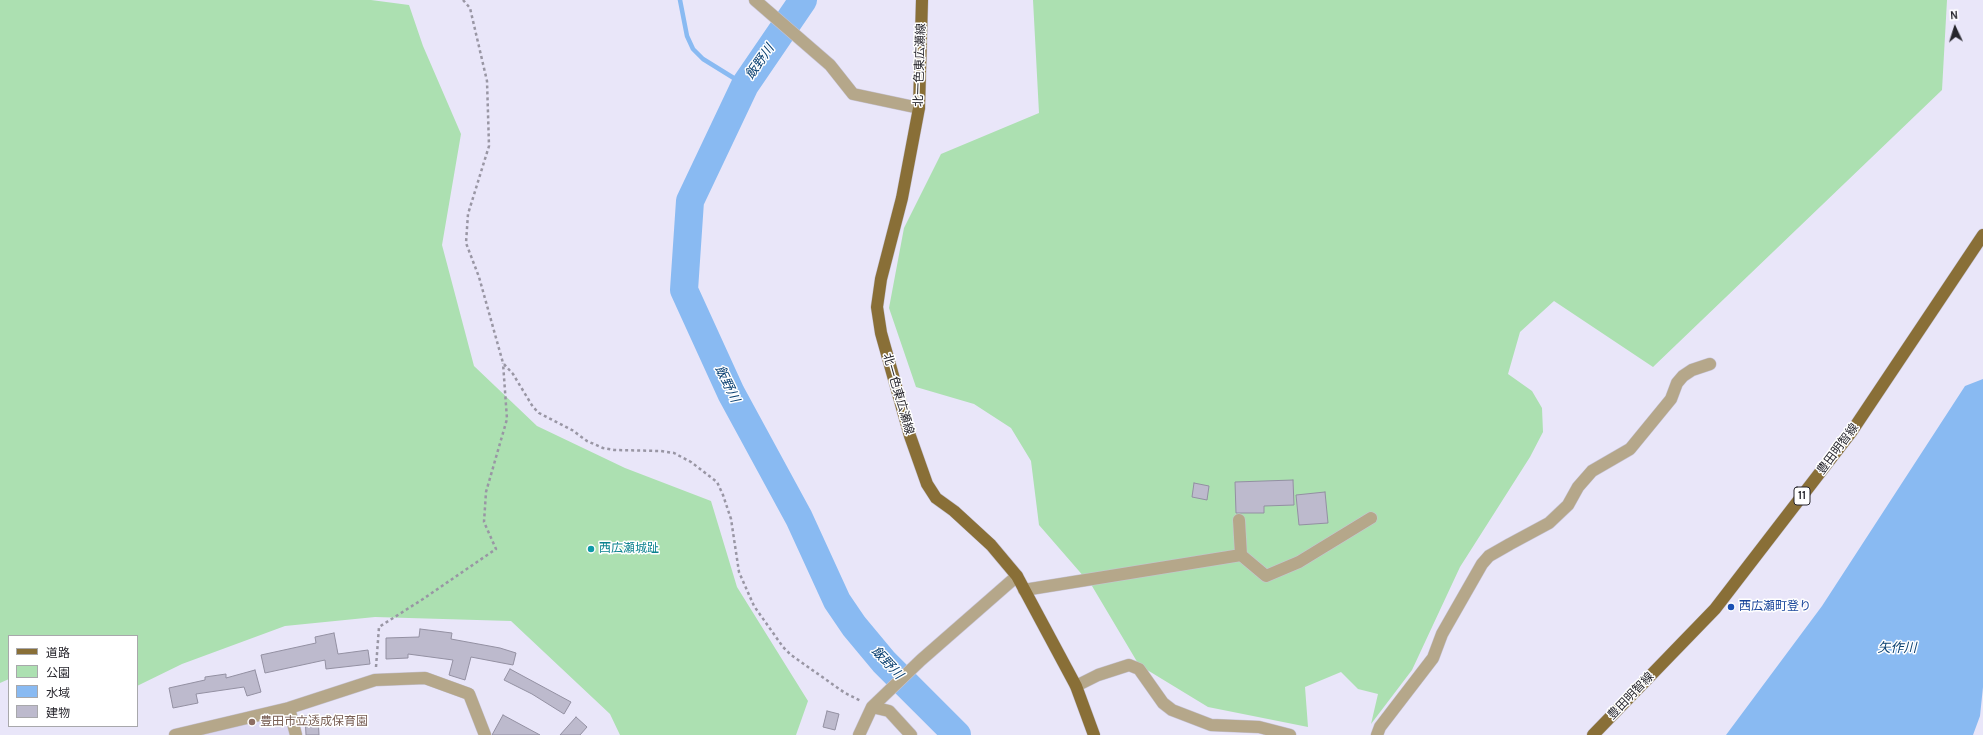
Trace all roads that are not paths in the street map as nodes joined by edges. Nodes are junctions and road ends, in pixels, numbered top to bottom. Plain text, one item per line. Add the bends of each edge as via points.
1 (922, 0) edge
2 (758, 2) edge
3 (919, 108) junction
4 (1983, 236) edge
5 (1710, 364) dead end
6 (1371, 518) dead end
7 (1239, 520) dead end
8 (1241, 555) junction
9 (1017, 576) junction
10 (1024, 590) junction
11 (1076, 686) junction
12 (872, 707) junction
13 (289, 708) junction
14 (175, 735) edge
15 (296, 735) edge
16 (485, 735) edge
17 (859, 735) edge
18 (911, 735) edge
19 (1094, 735) edge
20 (1290, 735) edge
21 (1378, 735) edge
22 (1593, 735) edge

1 - 3 main road, 北一色東広瀬線
2 - 3 street via 830,65 853,94
3 - 9 main road, 北一色東広瀬線 via 902,198 881,280 877,307 881,333 907,428 927,484 936,498 991,545
4 - 22 main road, 豊田明智線 / 11 via 1852,431 1715,609
5 - 21 street via 1683,376 1677,383 1671,399 1630,449 1592,472 1578,487 1568,505 1549,523 1489,556 1442,634 1433,658 1380,727
6 - 8 street via 1299,562 1266,576
7 - 8 street
8 - 10 street
9 - 10 main road, 北一色東広瀬線
9 - 12 street via 921,660
10 - 11 main road, 北一色東広瀬線
11 - 19 main road, 北一色東広瀬線
11 - 20 street via 1098,674 1129,665 1140,669 1163,703 1172,710 1212,725 1259,727
12 - 17 street
12 - 18 street via 889,711
13 - 14 street
13 - 15 street
13 - 16 street via 375,680 425,678 469,694

